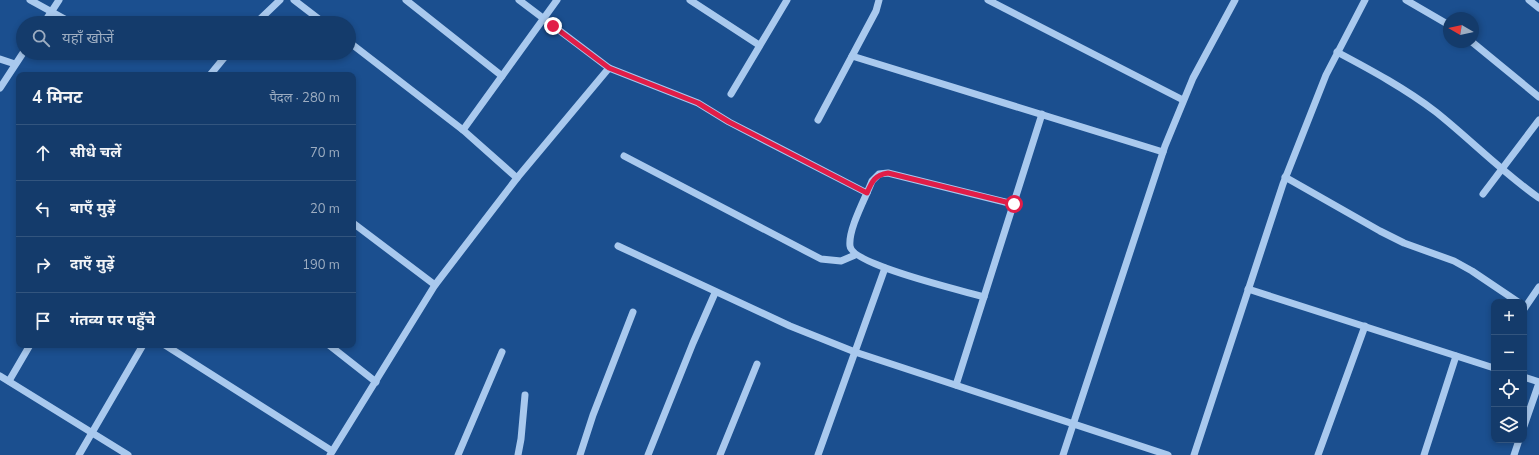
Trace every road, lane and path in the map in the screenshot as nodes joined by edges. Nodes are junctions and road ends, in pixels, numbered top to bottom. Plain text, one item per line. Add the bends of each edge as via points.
1 (30, 0) edge
2 (59, 0) edge
3 (280, 0) edge
4 (294, 0) edge
5 (406, 0) edge
6 (519, 0) edge
7 (557, 0) edge
8 (690, 0) edge
9 (787, 0) edge
10 (879, 0) edge
11 (988, 0) edge
12 (1235, 0) edge
13 (1365, 0) edge
14 (1406, 0) edge
15 (1529, 0) edge
16 (1539, 8) edge
17 (52, 11) junction
18 (49, 16) edge
19 (60, 16) edge
20 (263, 16) edge
21 (315, 16) edge
22 (544, 19) junction
23 (1443, 22) edge
24 (759, 45) junction
25 (356, 47) edge
26 (1479, 48) edge
27 (1337, 52) junction
28 (852, 56) junction
29 (0, 59) edge
30 (18, 60) edge
31 (222, 60) edge
32 (15, 64) junction
33 (609, 68) junction
34 (212, 72) edge
35 (502, 76) junction
36 (0, 88) edge
37 (731, 94) dead end
38 (1539, 97) edge
39 (1182, 100) junction
40 (1042, 114) junction
41 (818, 120) dead end
42 (1539, 120) edge
43 (463, 130) junction
44 (1163, 152) junction
45 (624, 156) dead end
46 (1502, 169) junction
47 (1285, 177) junction
48 (517, 178) junction
49 (867, 193) junction
50 (1483, 194) dead end
51 (1539, 198) edge
52 (1014, 204) junction
53 (356, 225) edge
54 (618, 246) dead end
55 (855, 255) junction
56 (885, 268) junction
57 (435, 285) junction
58 (1539, 287) edge
59 (1248, 289) junction
60 (715, 292) junction
61 (984, 297) junction
62 (1514, 299) edge
63 (1527, 303) edge
64 (633, 312) dead end
65 (1365, 326) junction
66 (28, 348) edge
67 (141, 348) edge
68 (170, 348) edge
69 (333, 348) edge
70 (502, 352) dead end
71 (855, 352) junction
72 (1456, 356) junction
73 (757, 364) dead end
74 (1491, 367) edge
75 (0, 376) edge
76 (1527, 379) edge
77 (9, 381) junction
78 (376, 382) junction
79 (1539, 382) edge
80 (956, 385) junction
81 (525, 395) dead end
82 (1527, 417) edge
83 (1073, 424) junction
84 (92, 432) junction
85 (1518, 443) edge
86 (331, 453) edge
87 (79, 455) edge
88 (128, 455) edge
89 (458, 455) edge
90 (518, 455) edge
91 (580, 455) edge
92 (648, 455) edge
93 (720, 455) edge
94 (818, 455) edge
95 (1063, 455) edge
96 (1168, 455) edge
97 (1194, 455) edge
98 (1318, 455) edge
99 (1424, 455) edge
100 (1514, 455) edge

1 - 17 street
2 - 17 street
3 - 20 street
4 - 21 street
5 - 35 street
6 - 22 street
7 - 22 street
8 - 24 street
9 - 24 street
10 - 28 street via 876,11
11 - 39 street
12 - 39 street
13 - 27 street
14 - 23 street
15 - 16 street
17 - 18 street
17 - 19 street
22 - 33 street
22 - 35 street
24 - 37 street
25 - 43 street
26 - 38 street
27 - 46 street via 1376,72 1435,112
27 - 47 street
28 - 40 street
28 - 41 street
29 - 32 street
30 - 32 street
31 - 34 street
32 - 36 street
33 - 48 street
33 - 49 street via 698,103 729,122
35 - 43 street
39 - 44 street
40 - 44 street
40 - 52 street
42 - 46 street
43 - 48 street
44 - 83 street
45 - 55 street via 821,259 841,261
46 - 50 street
46 - 51 street
47 - 59 street
47 - 62 street via 1380,231 1454,261
48 - 57 street
49 - 52 street via 872,181 879,174 888,173
49 - 55 street via 850,237 850,248
52 - 61 street
53 - 57 street
54 - 60 street
55 - 56 street
56 - 61 street
56 - 71 street
57 - 78 street
58 - 63 street
59 - 65 street
59 - 97 street
60 - 71 street
60 - 92 street
61 - 80 street
64 - 91 street
65 - 72 street
65 - 98 street
66 - 77 street
67 - 84 street
68 - 86 street
69 - 78 street
70 - 89 street
71 - 80 street
71 - 94 street
72 - 74 street
72 - 99 street
73 - 93 street
75 - 77 street
76 - 79 street
77 - 84 street
78 - 86 street
79 - 82 street
80 - 83 street
81 - 90 street
83 - 95 street
83 - 96 street
84 - 87 street
84 - 88 street
85 - 100 street

